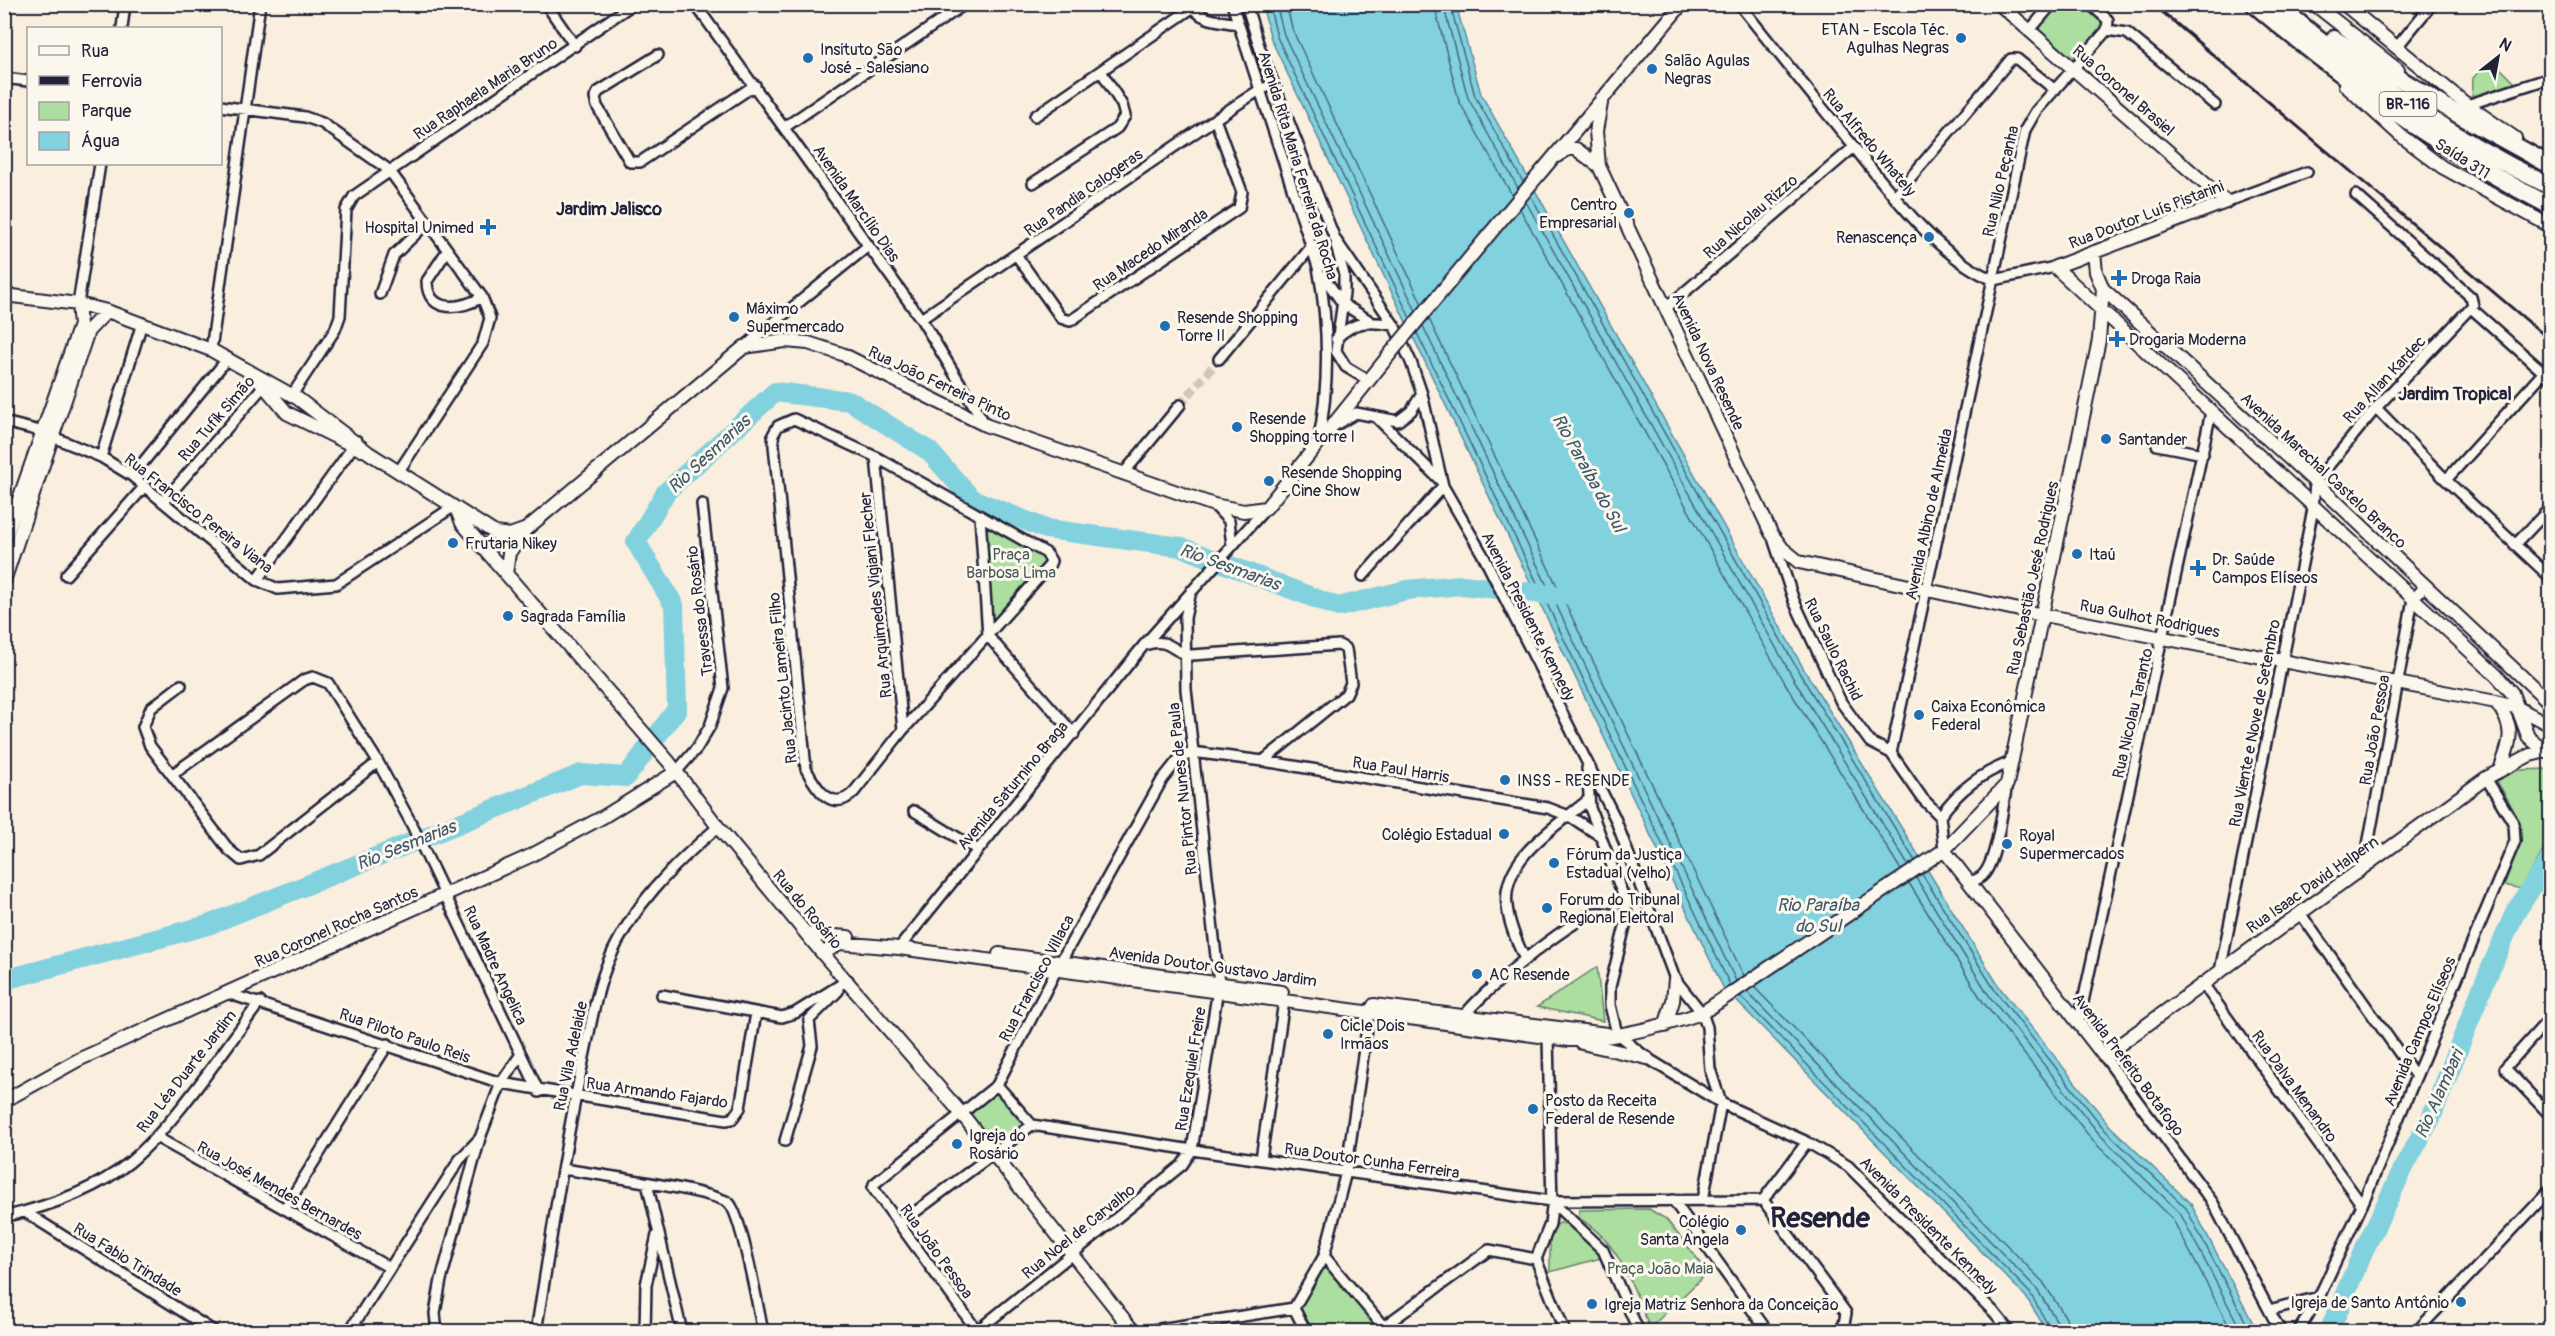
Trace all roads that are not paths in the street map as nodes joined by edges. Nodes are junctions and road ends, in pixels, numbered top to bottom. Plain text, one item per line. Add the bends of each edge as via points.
1 (125, 4) edge
2 (260, 4) edge
3 (546, 4) edge
4 (633, 4) edge
5 (695, 4) edge
6 (965, 4) edge
7 (1232, 4) edge
8 (1246, 4) edge
9 (1682, 4) edge
10 (1739, 4) edge
11 (1999, 4) edge
12 (2052, 4) edge
13 (2090, 4) edge
14 (2254, 4) edge
15 (2276, 4) edge
16 (2314, 4) edge
17 (2343, 4) edge
18 (2432, 4) edge
19 (1192, 6) edge
20 (1238, 24) junction
21 (2289, 24) junction
22 (122, 27) edge
23 (2030, 30) junction
24 (2107, 30) junction
25 (574, 46) junction
26 (2396, 48) junction
27 (658, 55) dead end
28 (2074, 69) junction
29 (1101, 71) junction
30 (4, 78) edge
31 (2550, 78) edge
32 (27, 81) edge
33 (754, 85) junction
34 (1274, 85) junction
35 (1261, 89) junction
36 (2055, 90) junction
37 (1602, 98) junction
38 (2215, 105) dead end
39 (2467, 105) junction
40 (222, 106) edge
41 (245, 109) junction
42 (1035, 116) dead end
43 (1215, 119) junction
44 (785, 127) junction
45 (1854, 147) junction
46 (1552, 159) junction
47 (2550, 164) edge
48 (100, 165) edge
49 (1599, 166) junction
50 (389, 170) junction
51 (2307, 172) dead end
52 (1033, 183) dead end
53 (2550, 186) edge
54 (2356, 195) dead end
55 (1894, 197) junction
56 (2226, 202) junction
57 (2550, 206) edge
58 (426, 224) junction
59 (2550, 226) edge
60 (1335, 239) junction
61 (868, 246) junction
62 (1312, 246) junction
63 (447, 251) junction
64 (2094, 252) junction
65 (1017, 256) junction
66 (1318, 267) junction
67 (2055, 267) junction
68 (1994, 280) junction
69 (2103, 290) junction
70 (380, 294) dead end
71 (4, 295) edge
72 (483, 297) junction
73 (78, 304) junction
74 (1343, 304) junction
75 (1666, 308) junction
76 (2471, 308) junction
77 (2101, 309) junction
78 (107, 311) junction
79 (921, 319) junction
80 (1370, 321) junction
81 (142, 323) junction
82 (1394, 325) junction
83 (1336, 339) junction
84 (744, 347) junction
85 (210, 350) junction
86 (228, 358) junction
87 (1219, 359) tunnel mouth
88 (2547, 375) edge
89 (1368, 380) junction
90 (266, 384) junction
91 (1422, 394) junction
92 (294, 397) junction
93 (1180, 405) tunnel mouth
94 (2376, 408) junction
95 (2211, 412) junction
96 (287, 413) junction
97 (1375, 416) junction
98 (4, 422) edge
99 (985, 425) junction
100 (1329, 429) junction
101 (49, 435) junction
102 (355, 444) junction
103 (1318, 444) junction
104 (2157, 446) dead end
105 (2203, 454) junction
106 (101, 457) junction
107 (876, 457) junction
108 (399, 471) junction
109 (1123, 474) junction
110 (132, 476) junction
111 (2446, 480) junction
112 (2315, 482) junction
113 (1443, 484) junction
114 (144, 487) junction
115 (163, 502) junction
116 (702, 504) dead end
117 (1214, 505) junction
118 (1266, 508) junction
119 (2313, 508) junction
120 (2550, 508) edge
121 (455, 509) junction
122 (980, 516) junction
123 (525, 530) junction
124 (1771, 533) junction
125 (8, 542) edge
126 (2515, 545) junction
127 (1229, 548) junction
128 (1799, 562) joint
129 (506, 574) junction
130 (66, 575) dead end
131 (1363, 576) dead end
132 (2550, 578) edge
133 (257, 579) junction
134 (4, 581) edge
135 (2425, 586) junction
136 (1194, 588) junction
137 (1927, 590) junction
138 (2413, 599) junction
139 (2041, 614) junction
140 (988, 636) junction
141 (2164, 638) junction
142 (1144, 645) junction
143 (1184, 654) junction
144 (2282, 660) junction
145 (181, 685) dead end
146 (2397, 685) junction
147 (2496, 702) junction
148 (2550, 703) edge
149 (2518, 708) junction
150 (2550, 725) edge
151 (903, 730) junction
152 (1074, 734) junction
153 (2547, 750) edge
154 (1192, 752) junction
155 (1891, 753) junction
156 (1263, 761) junction
157 (378, 762) junction
158 (2011, 762) junction
159 (1587, 765) junction
160 (672, 767) junction
161 (2500, 770) junction
162 (173, 774) junction
163 (2486, 778) junction
164 (2007, 784) junction
165 (1588, 800) junction
166 (914, 811) dead end
167 (1569, 816) junction
168 (1940, 816) junction
169 (1615, 818) junction
170 (1595, 824) junction
171 (718, 827) junction
172 (1599, 835) junction
173 (978, 850) junction
174 (1944, 850) junction
175 (2364, 867) junction
176 (1969, 882) junction
177 (446, 894) junction
178 (2300, 913) junction
179 (1627, 918) junction
180 (807, 934) junction
181 (901, 944) junction
182 (823, 954) junction
183 (1525, 959) junction
184 (1059, 966) junction
185 (2220, 970) junction
186 (1675, 979) junction
187 (845, 983) junction
188 (2203, 984) junction
189 (1219, 988) junction
190 (227, 993) junction
191 (662, 995) dead end
192 (1284, 1001) junction
193 (260, 1002) junction
194 (1370, 1008) junction
195 (756, 1012) junction
196 (1702, 1013) junction
197 (2550, 1018) edge
198 (2079, 1020) junction
199 (1462, 1021) junction
200 (1665, 1026) junction
201 (1615, 1035) junction
202 (1548, 1038) junction
203 (1569, 1040) junction
204 (388, 1044) junction
205 (521, 1054) junction
206 (2104, 1056) junction
207 (1647, 1059) junction
208 (2415, 1075) junction
209 (501, 1083) junction
210 (997, 1085) junction
211 (539, 1092) junction
212 (576, 1095) junction
213 (4, 1101) edge
214 (1721, 1103) junction
215 (961, 1113) junction
216 (2550, 1115) edge
217 (1032, 1125) junction
218 (156, 1137) junction
219 (480, 1138) junction
220 (785, 1141) dead end
221 (1807, 1142) junction
222 (1192, 1150) junction
223 (993, 1154) junction
224 (1261, 1159) junction
225 (563, 1169) junction
226 (1346, 1172) junction
227 (647, 1183) junction
228 (873, 1188) joint
229 (2550, 1190) edge
230 (1672, 1200) junction
231 (1703, 1200) junction
232 (1763, 1200) junction
233 (1551, 1201) junction
234 (2362, 1205) junction
235 (285, 1208) junction
236 (25, 1212) junction
237 (4, 1217) edge
238 (899, 1224) junction
239 (657, 1233) junction
240 (1324, 1256) junction
241 (1072, 1257) junction
242 (1536, 1259) junction
243 (390, 1268) junction
244 (2319, 1297) junction
245 (1294, 1308) junction
246 (2269, 1311) junction
247 (1379, 1329) edge
248 (978, 1331) edge
249 (215, 1332) edge
250 (349, 1332) edge
251 (437, 1332) edge
252 (536, 1332) edge
253 (645, 1332) edge
254 (682, 1332) edge
255 (763, 1332) edge
256 (1134, 1332) edge
257 (1140, 1332) edge
258 (1306, 1332) edge
259 (1565, 1332) edge
260 (1639, 1332) edge
261 (1768, 1332) edge
262 (1838, 1332) edge
263 (2010, 1332) edge
264 (2282, 1332) edge
265 (2298, 1332) edge
266 (2416, 1332) edge

1 - 22 street
2 - 41 street
3 - 25 street
4 - 25 street, Rua Raphaela Maria Bruno
5 - 33 street, Avenida Marcílio Dias
6 - 44 street
7 - 20 street, Avenida Rita Maria Ferreira da Rocha
8 - 34 street, Avenida Rita Maria Ferreira da Rocha
9 - 37 main road
10 - 45 street, Rua Alfredo Whately
11 - 23 main road, Rua Coronel Brasiel
12 - 23 street
13 - 24 street via 2108,20
14 - 21 highway, BR-116
15 - 21 highway, BR-116
16 - 39 main road via 2425,88 2451,102
17 - 26 main road
18 - 26 street
19 - 20 street via 1207,18
19 - 29 street
20 - 35 street, Avenida Rita Maria Ferreira da Rocha
21 - 47 highway
21 - 53 highway, BR-116 via 2428,118
21 - 57 highway, BR-116 via 2416,127
21 - 59 main road, Saída 311 via 2400,135 2496,198
23 - 28 main road, Rua Coronel Brasiel
24 - 28 street, Rua Nilo Peçanha
24 - 38 street via 2127,33
25 - 50 street, Rua Raphaela Maria Bruno
26 - 39 main road
27 - 33 street via 598,92 595,98 630,162 640,162
28 - 36 street, Rua Nilo Peçanha
28 - 56 main road, Rua Coronel Brasiel
29 - 42 street
29 - 52 street via 1125,116 1117,128
30 - 32 street
31 - 39 street
33 - 44 street, Avenida Marcílio Dias
34 - 35 street, Rua Pandia Calogeras
34 - 60 street, Avenida Rita Maria Ferreira da Rocha
35 - 43 street, Rua Pandia Calogeras
35 - 62 street, Avenida Rita Maria Ferreira da Rocha
36 - 55 street via 2017,59 2011,59
36 - 68 street, Rua Nilo Peçanha via 2025,130
37 - 46 main road
37 - 49 main road via 1596,131
39 - 47 main road
40 - 41 street
41 - 50 street via 322,123
41 - 85 street
43 - 65 street, Rua Pandia Calogeras
43 - 65 street, Rua Macedo Miranda via 1242,192 1239,208 1070,321 1061,318
44 - 61 street, Avenida Marcílio Dias
45 - 55 street, Rua Alfredo Whately
45 - 75 street, Rua Nicolau Rizzo
46 - 49 main road via 1568,149 1576,149
46 - 89 main road, bridge
48 - 73 street
49 - 75 main road, Avenida Nova Resende
50 - 58 street
50 - 92 street, Rua Raphaela Maria Bruno via 354,196 346,210 340,316
51 - 56 street, Rua Doutor Luís Pistarini
54 - 76 street via 2471,297
55 - 68 street, Rua Alfredo Whately via 1954,257
56 - 64 main road, Rua Doutor Luís Pistarini
58 - 63 street
58 - 70 street via 394,255
60 - 74 street via 1344,275
60 - 82 street, Avenida Rita Maria Ferreira da Rocha
61 - 79 street, Avenida Marcílio Dias
61 - 84 street
62 - 66 street, Avenida Rita Maria Ferreira da Rocha
62 - 87 street
63 - 72 street
63 - 72 street via 427,281 430,295 440,304 454,308 468,306
64 - 67 main road, Rua Doutor Luís Pistarini
64 - 69 main road
65 - 79 street, Rua Pandia Calogeras
66 - 74 street
66 - 103 street, Avenida Rita Maria Ferreira da Rocha via 1328,342 1324,416
67 - 68 street, Rua Doutor Luís Pistarini
67 - 77 main road, Avenida Marechal Castelo Branco
68 - 137 street, Avenida Albino de Almeida
69 - 77 main road, Rua Sebastião Jesé Rodrigues
69 - 112 main road, Avenida Marechal Castelo Branco
71 - 73 main road
72 - 108 street via 490,318 483,343
73 - 78 main road
73 - 101 main road via 80,325
74 - 80 street
74 - 83 street
75 - 124 main road, Avenida Nova Resende
76 - 88 street
76 - 94 street, Rua Allan Kardec
77 - 95 main road, Avenida Marechal Castelo Branco
77 - 139 main road, Rua Sebastião Jesé Rodrigues via 2099,340
78 - 81 main road
78 - 101 main road via 88,331
79 - 99 street, Avenida Marcílio Dias
80 - 82 street
80 - 83 street via 1353,325
81 - 85 main road
81 - 106 street
82 - 91 street, Avenida Presidente Kennedy
83 - 89 street via 1339,360
84 - 99 main road, Rua João Ferreira Pinto via 785,341 808,343 842,354
84 - 123 main road
85 - 86 main road
86 - 90 main road
86 - 110 street
88 - 111 street
89 - 100 main road
90 - 92 main road
90 - 96 main road
90 - 115 street, Rua Tufik Simão
91 - 97 street via 1411,411 1398,421
91 - 113 street, Avenida Presidente Kennedy
92 - 96 main road via 295,406
92 - 102 main road
93 - 109 street
94 - 111 street
94 - 112 street, Rua Allan Kardec
95 - 105 street, Rua Nicolau Taranto
95 - 119 main road, Avenida Marechal Castelo Branco
96 - 102 main road
97 - 100 street via 1356,413
97 - 113 street, Avenida Presidente Kennedy
98 - 101 street, Rua Francisco Pereira Viana
99 - 109 main road, Rua João Ferreira Pinto
100 - 103 main road
101 - 106 street, Rua Francisco Pereira Viana
101 - 125 main road
102 - 108 main road
102 - 133 street
103 - 118 main road
104 - 105 street
105 - 141 street, Rua Nicolau Taranto
106 - 110 street, Rua Francisco Pereira Viana
107 - 122 street
107 - 151 street, Rua Arquimedes Vigiani Flecher
107 - 151 street, Rua Jacinto Lameira Filho via 794,419 778,426 773,435 806,769 823,796 844,800
108 - 121 main road
109 - 117 main road, Rua João Ferreira Pinto
110 - 114 street, Rua Francisco Pereira Viana
111 - 126 street
112 - 119 street, Rua Viente e Nove de Setembro
112 - 135 main road, Avenida Marechal Castelo Branco
113 - 131 street
113 - 159 street, Avenida Presidente Kennedy via 1484,557
114 - 115 street, Rua Francisco Pereira Viana
114 - 130 street
115 - 133 street, Rua Francisco Pereira Viana
116 - 160 street, Travessa do Rosário via 723,688 710,726 697,748
117 - 118 main road, Rua João Ferreira Pinto via 1244,511
117 - 127 street via 1229,521
118 - 127 street, Avenida Saturnino Braga
119 - 138 main road, Avenida Marechal Castelo Branco
119 - 144 street, Rua Viente e Nove de Setembro
120 - 126 street
121 - 123 main road via 495,533 510,536
121 - 129 main road, Rua do Rosário via 462,523
121 - 133 street, Rua Francisco Pereira Viana via 336,584 278,589
122 - 140 street
122 - 140 street, Rua Jacinto Lameira Filho via 1046,553 1051,561
123 - 129 main road via 509,553
124 - 128 main road, Avenida Nova Resende
124 - 155 street, Rua Saulo Rachid via 1794,602 1841,702 1870,742
125 - 134 main road
126 - 132 street
127 - 136 street, Avenida Saturnino Braga
128 - 137 main road, Rua Gulhot Rodrigues
129 - 160 main road, Rua do Rosário
135 - 138 street
135 - 148 main road, Avenida Marechal Castelo Branco
136 - 142 street, Avenida Saturnino Braga
136 - 143 street, Rua Pintor Nunes de Paula via 1185,618
137 - 139 main road, Rua Gulhot Rodrigues
137 - 155 street, Avenida Albino de Almeida
138 - 146 street, Rua João Pessoa
138 - 149 main road, Avenida Marechal Castelo Branco via 2497,676 2512,693
139 - 141 main road, Rua Gulhot Rodrigues
139 - 158 main road, Rua Sebastião Jesé Rodrigues
140 - 151 street, Rua Jacinto Lameira Filho
140 - 152 street
141 - 144 main road, Rua Gulhot Rodrigues
141 - 198 street, Rua Nicolau Taranto
142 - 143 street via 1167,642
142 - 152 street, Avenida Saturnino Braga
143 - 154 street, Rua Pintor Nunes de Paula
143 - 156 street via 1339,645 1346,649 1351,683 1346,694
144 - 146 main road, Rua Gulhot Rodrigues
144 - 185 street, Rua Viente e Nove de Setembro
145 - 162 street via 151,708 143,727 150,746
146 - 147 main road, Rua Gulhot Rodrigues
146 - 175 street, Rua João Pessoa
147 - 149 main road, Rua Gulhot Rodrigues
147 - 161 main road via 2510,727
149 - 150 main road, Rua Gulhot Rodrigues
149 - 153 main road, Avenida Marechal Castelo Branco via 2528,736
152 - 173 street, Avenida Saturnino Braga
153 - 161 main road, Rua Isaac David Halpern
154 - 156 street, Rua Paul Harris
154 - 184 street, Rua Francisco Villaca via 1178,760 1162,780
154 - 189 street, Rua Pintor Nunes de Paula
155 - 168 street, Rua Saulo Rachid
156 - 167 street, Rua Paul Harris via 1548,808
157 - 162 street via 249,860 242,860 229,850
157 - 162 street, Rua Madre Angelica via 328,683 313,677
157 - 177 street, Rua Madre Angelica
158 - 164 main road, Rua Sebastião Jesé Rodrigues
158 - 168 street via 1976,778
159 - 165 street, Avenida Presidente Kennedy
159 - 169 street, Avenida Presidente Kennedy
160 - 171 main road, Rua do Rosário
160 - 177 main road, Rua Coronel Rocha Santos via 603,817
161 - 163 main road, Rua Isaac David Halpern
163 - 175 main road, Rua Isaac David Halpern
163 - 208 street, Avenida Campos Elíseos via 2514,824 2515,841
164 - 174 main road
164 - 176 street via 1986,871
165 - 167 street
165 - 170 street, Avenida Presidente Kennedy
166 - 173 street
167 - 172 street, Rua Paul Harris
167 - 183 street via 1526,851 1510,883 1506,906
168 - 174 street
169 - 170 street via 1604,817
169 - 186 street, Avenida Presidente Kennedy
170 - 172 street, Avenida Presidente Kennedy
171 - 180 main road, Rua do Rosário
171 - 212 street, Rua Vila Adelaide via 657,884 621,935 598,992
172 - 179 street, Avenida Presidente Kennedy via 1626,903
173 - 181 street, Avenida Saturnino Braga
174 - 176 main road, Avenida Prefeito Botafogo
174 - 196 main road, Avenida Doutor Gustavo Jardim
175 - 178 main road, Rua Isaac David Halpern
176 - 198 main road, Avenida Prefeito Botafogo
177 - 190 main road, Rua Coronel Rocha Santos
177 - 205 street, Rua Madre Angelica
178 - 185 main road, Rua Isaac David Halpern
178 - 208 street
179 - 183 street via 1590,914
179 - 201 street, Avenida Presidente Kennedy via 1610,987
180 - 181 main road, Avenida Doutor Gustavo Jardim
180 - 182 main road, Rua do Rosário
181 - 182 main road, Avenida Doutor Gustavo Jardim via 839,943
181 - 184 main road, Avenida Doutor Gustavo Jardim
182 - 187 main road, Rua do Rosário
183 - 199 street
184 - 189 main road, Avenida Doutor Gustavo Jardim
184 - 210 street, Rua Francisco Villaca
185 - 188 main road, Rua Isaac David Halpern
186 - 196 street, Avenida Presidente Kennedy
186 - 200 main road
187 - 195 street via 789,1016
187 - 215 main road, Rua do Rosário
187 - 220 street via 809,1020 812,1046
188 - 206 main road, Rua Isaac David Halpern
188 - 234 street, Rua Dalva Menandro
189 - 192 main road, Avenida Doutor Gustavo Jardim
189 - 194 main road, Avenida Doutor Gustavo Jardim
189 - 222 street, Rua Ezequiel Freire
190 - 193 street, Rua Piloto Paulo Reis
190 - 213 main road, Rua Coronel Rocha Santos via 78,1060
191 - 195 street
192 - 194 main road, Avenida Doutor Gustavo Jardim
192 - 224 street
193 - 204 street, Rua Piloto Paulo Reis
193 - 218 street, Rua Léa Duarte Jardim
194 - 199 main road, Avenida Doutor Gustavo Jardim
194 - 226 street
195 - 212 street, Rua Armando Fajardo via 740,1108 732,1119
196 - 200 main road, Avenida Doutor Gustavo Jardim
196 - 214 street, Avenida Presidente Kennedy via 1710,1069
197 - 216 street via 2505,1069
198 - 206 main road, Avenida Prefeito Botafogo
199 - 201 main road, Avenida Doutor Gustavo Jardim
199 - 202 main road, Avenida Doutor Gustavo Jardim
200 - 201 main road, Avenida Doutor Gustavo Jardim
201 - 203 main road, Avenida Doutor Gustavo Jardim
201 - 207 street, Avenida Presidente Kennedy
202 - 203 main road, Avenida Doutor Gustavo Jardim
202 - 233 street
203 - 207 main road
204 - 209 street, Rua Piloto Paulo Reis
204 - 235 street
205 - 209 street
205 - 211 street, Rua Madre Angelica
206 - 246 street, Avenida Prefeito Botafogo via 2213,1203
207 - 214 street, Avenida Presidente Kennedy
208 - 234 street, Avenida Campos Elíseos
209 - 211 street, Rua Piloto Paulo Reis
209 - 219 street
210 - 215 street, Rua Francisco Villaca
210 - 217 street
211 - 212 street, Rua Piloto Paulo Reis
212 - 225 street, Rua Vila Adelaide
214 - 221 street, Avenida Presidente Kennedy
214 - 231 street
215 - 223 main road, Rua do Rosário
215 - 228 street, Rua Francisco Villaca via 874,1182
217 - 222 street, Rua Doutor Cunha Ferreira
217 - 223 street
218 - 235 street, Rua José Mendes Bernardes
218 - 236 street, Rua Léa Duarte Jardim via 129,1163 107,1177
219 - 243 street via 460,1159
219 - 251 street via 441,1280 435,1313
221 - 232 street
221 - 263 street, Avenida Presidente Kennedy via 1856,1172 1995,1312
222 - 224 street, Rua Doutor Cunha Ferreira
222 - 241 street, Rua Noel de Carvalho via 1182,1165
223 - 238 street
223 - 241 main road, Rua do Rosário
224 - 226 street, Rua Doutor Cunha Ferreira
225 - 227 street
225 - 252 street, Rua Vila Adelaide
226 - 233 street, Rua Doutor Cunha Ferreira
226 - 240 street
227 - 239 street
227 - 255 street via 729,1203 738,1223
228 - 238 street, Rua João Pessoa
229 - 266 street
230 - 231 street, Rua Doutor Cunha Ferreira
230 - 233 street, Rua Doutor Cunha Ferreira
230 - 261 street
231 - 232 street, Rua Doutor Cunha Ferreira
232 - 262 street via 1846,1313
233 - 242 street via 1550,1224
233 - 260 street via 1603,1251
234 - 244 street, Avenida Campos Elíseos
235 - 243 street, Rua José Mendes Bernardes
236 - 237 street, Rua Léa Duarte Jardim
236 - 249 street, Rua Fabio Trindade
238 - 248 street, Rua João Pessoa
239 - 253 street via 646,1286
239 - 254 street
240 - 245 street
240 - 247 street
241 - 248 street, Rua Noel de Carvalho
241 - 256 main road, Rua do Rosário
242 - 247 street via 1489,1250
242 - 259 street
243 - 250 street
244 - 246 street
244 - 265 street, Avenida Campos Elíseos
245 - 257 street
245 - 258 street
246 - 264 street

